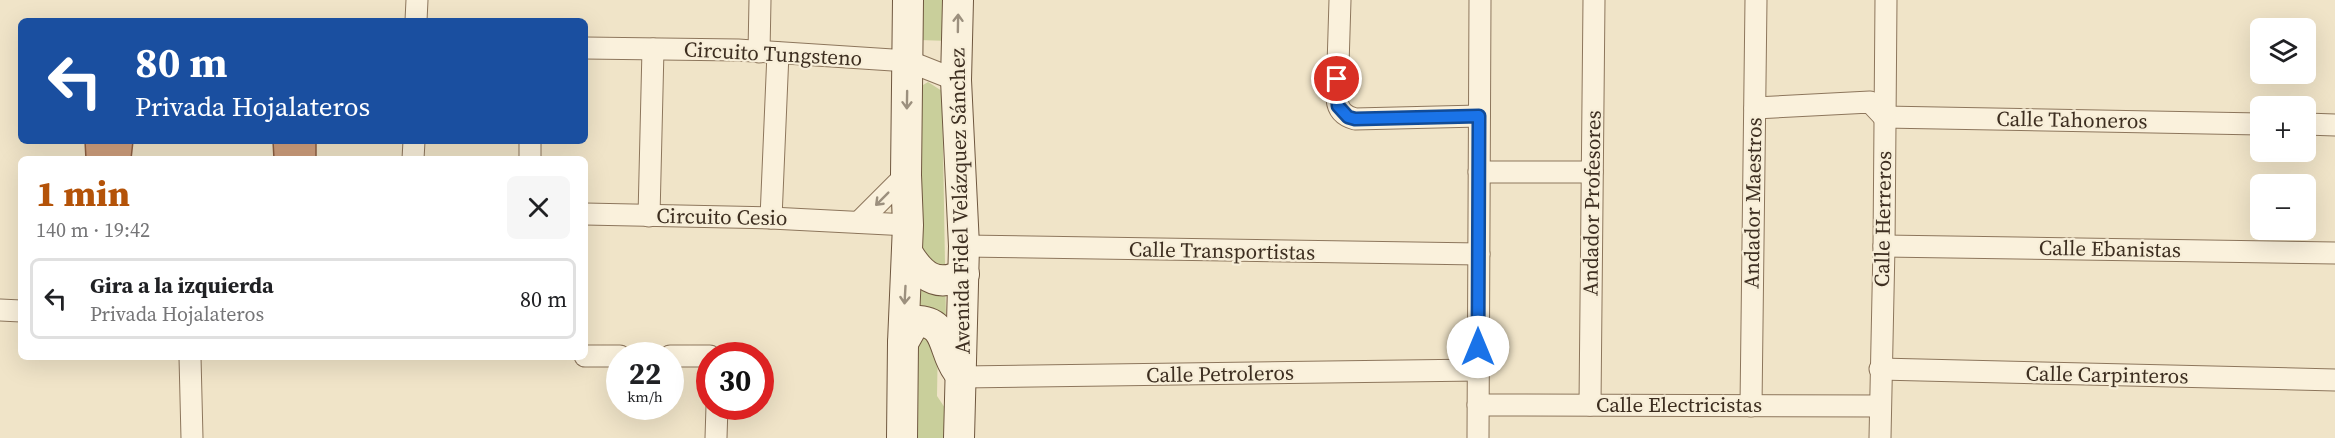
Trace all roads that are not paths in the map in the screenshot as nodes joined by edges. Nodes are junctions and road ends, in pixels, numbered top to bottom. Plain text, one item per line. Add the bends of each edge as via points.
1 (417, 0) edge
2 (760, 0) edge
3 (908, 0) edge
4 (958, 0) edge
5 (1340, 0) edge
6 (1480, 0) edge
7 (1594, 0) edge
8 (1756, 0) edge
9 (1886, 0) edge
10 (416, 18) edge
11 (588, 48) edge
12 (653, 49) junction
13 (768, 52) junction
14 (908, 61) junction
15 (956, 80) junction
16 (1755, 108) junction
17 (1479, 116) junction
18 (1884, 117) junction
19 (2250, 124) edge
20 (2316, 124) edge
21 (2335, 125) edge
22 (1479, 172) junction
23 (1592, 172) junction
24 (906, 175) junction
25 (588, 214) edge
26 (649, 216) junction
27 (771, 218) junction
28 (859, 222) junction
29 (907, 239) junction
30 (1884, 246) junction
31 (2335, 253) edge
32 (1479, 254) junction
33 (964, 260) junction
34 (0, 310) edge
35 (18, 311) edge
36 (903, 343) junction
37 (588, 356) edge
38 (606, 356) edge
39 (190, 360) edge
40 (1880, 369) junction
41 (1478, 370) junction
42 (962, 377) junction
43 (2335, 380) edge
44 (1478, 405) junction
45 (1590, 405) junction
46 (1751, 406) junction
47 (1880, 406) junction
48 (717, 420) edge
49 (192, 438) edge
50 (716, 438) edge
51 (902, 438) edge
52 (959, 438) edge
53 (1478, 438) edge
54 (1880, 438) edge

1 - 10 street
2 - 13 street
3 - 14 main road
15 -> 4 main road, Avenida Fidel Velázquez Sánchez
5 - 17 street via 1336,99 1342,113 1355,119
6 - 17 street
7 - 23 street, Andador Profesores
8 - 16 street, Andador Maestros
9 - 18 street, Calle Herreros
11 - 12 street, Circuito Tungsteno
12 - 13 street, Circuito Tungsteno
12 - 26 street
13 - 14 street, Circuito Tungsteno
13 - 27 street
14 - 15 street, Circuito Tungsteno
14 -> 24 main road
15 - 33 main road, Avenida Fidel Velázquez Sánchez
16 - 18 street via 1870,102
16 - 46 street, Andador Maestros
17 - 22 street
18 - 19 street, Calle Tahoneros
18 - 30 street, Calle Herreros
20 - 21 street
22 - 23 street
22 - 32 street
23 - 45 street, Andador Profesores
24 -> 28 street
24 - 29 main road
25 - 26 street, Circuito Cesio
26 - 27 street, Circuito Cesio
27 - 28 street, Circuito Cesio
28 - 29 street, Circuito Cesio
29 - 33 main road via 917,268 932,278 948,281
29 -> 36 main road
30 - 31 street, Calle Ebanistas
30 - 40 street, Calle Herreros
32 - 33 street, Calle Transportistas
32 - 41 street
33 - 42 main road, Avenida Fidel Velázquez Sánchez
34 - 35 street
36 - 42 main road via 919,321 936,326 952,364
36 - 51 main road
37 - 38 street
39 - 49 street
40 - 43 street, Calle Carpinteros
40 - 47 street, Calle Herreros
41 - 42 street, Calle Petroleros
41 - 44 street
42 - 52 main road, Avenida Fidel Velázquez Sánchez
44 - 45 street, Calle Electricistas
44 - 53 street
45 - 46 street, Calle Electricistas
46 - 47 street, Calle Electricistas
47 - 54 street, Calle Herreros
48 - 50 street

